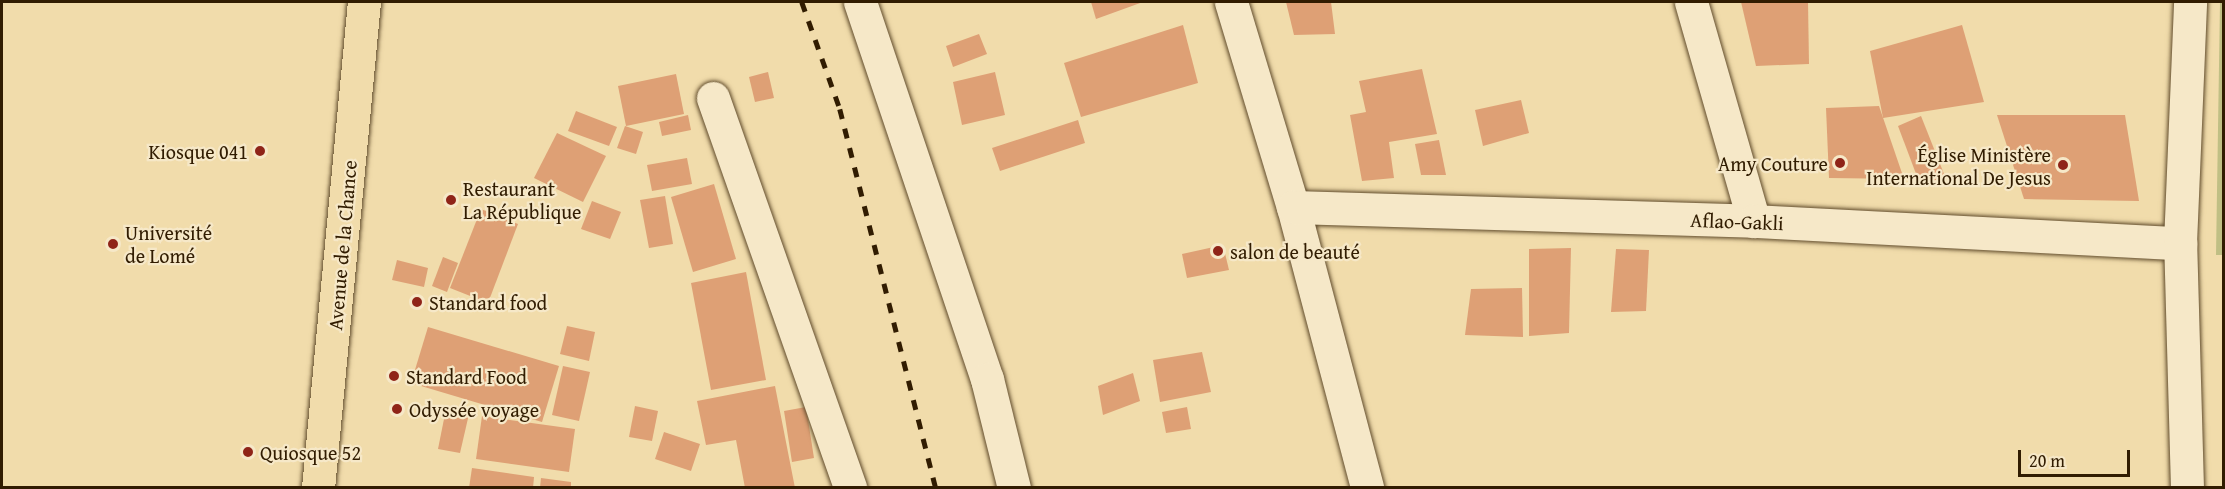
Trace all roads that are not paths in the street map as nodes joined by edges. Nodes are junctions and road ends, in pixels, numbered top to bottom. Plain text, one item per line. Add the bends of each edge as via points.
1 (364, 2) edge
2 (860, 2) edge
3 (1231, 2) edge
4 (1691, 2) edge
5 (2190, 2) edge
6 (713, 98) dead end
7 (1293, 207) junction
8 (1754, 221) junction
9 (2181, 243) junction
10 (318, 488) edge
11 (850, 488) edge
12 (1014, 488) edge
13 (1367, 488) edge
14 (2187, 488) edge

1 - 10 main road, Avenue de la Chance
2 - 12 street via 987,379
3 - 7 street
4 - 8 street
5 - 9 street
6 - 11 street
7 - 8 street, Aflao-Gakli
7 - 13 street
8 - 9 street, Aflao-Gakli
9 - 14 street

